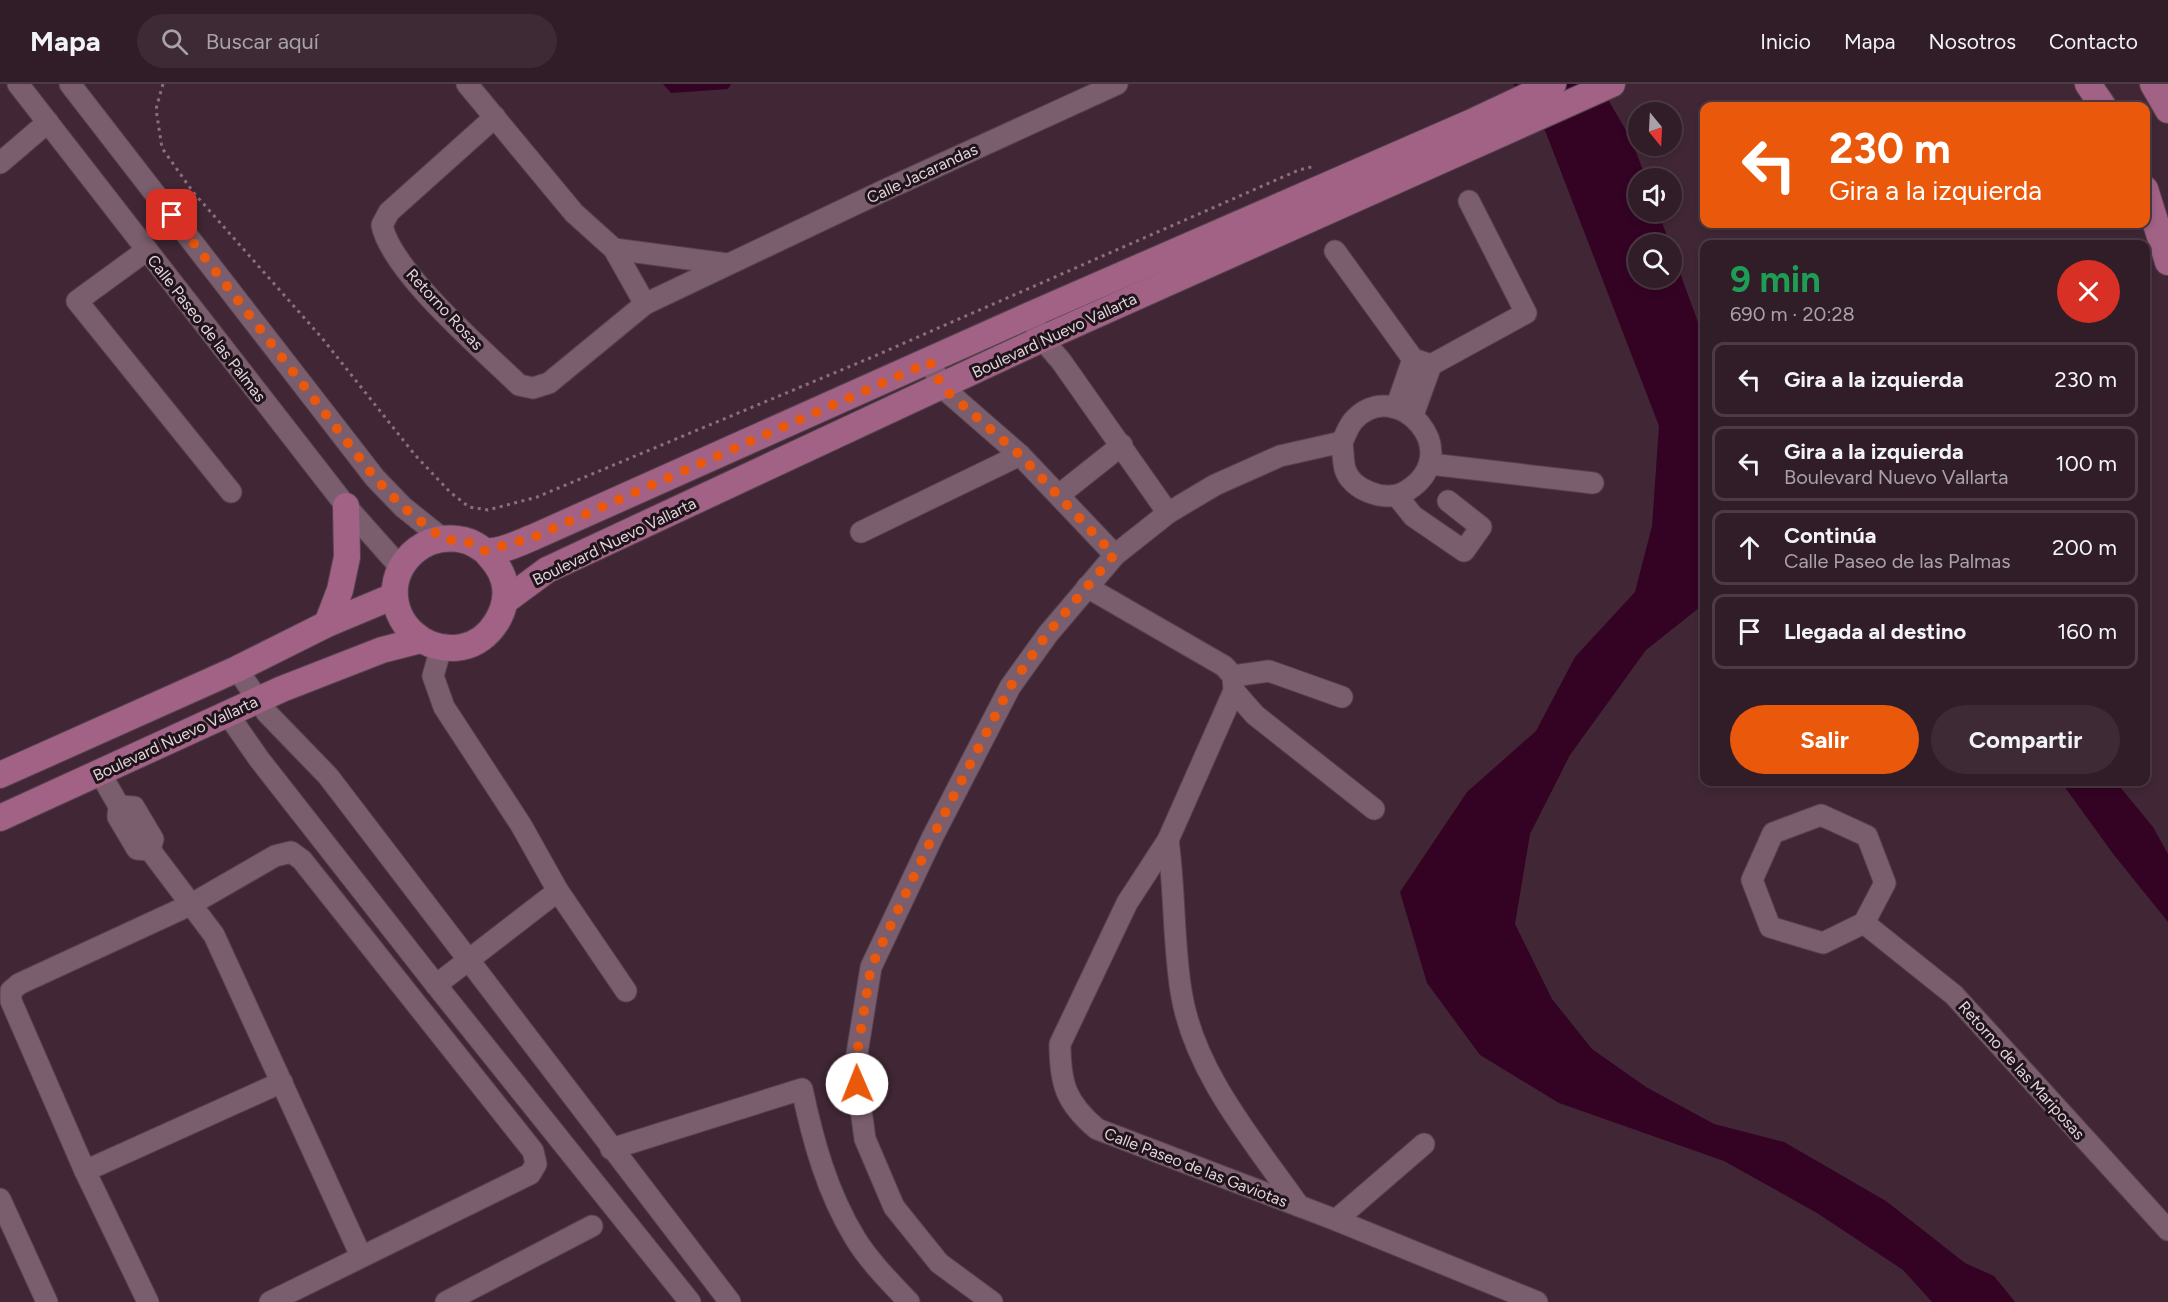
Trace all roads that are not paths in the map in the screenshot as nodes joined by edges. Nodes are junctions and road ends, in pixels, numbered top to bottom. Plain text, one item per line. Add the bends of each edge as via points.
1 (18, 84) edge
2 (70, 84) edge
3 (467, 84) edge
4 (1117, 84) edge
5 (1553, 84) edge
6 (1611, 84) edge
7 (2088, 84) edge
8 (2152, 84) edge
9 (2100, 102) edge
10 (2168, 110) edge
11 (495, 117) junction
12 (48, 122) junction
13 (1478, 131) junction
14 (0, 163) edge
15 (1469, 201) dead end
16 (2150, 205) edge
17 (614, 249) junction
18 (147, 250) junction
19 (1335, 250) dead end
20 (2168, 262) edge
21 (728, 264) junction
22 (645, 303) junction
23 (1030, 315) junction
24 (1042, 339) junction
25 (930, 362) junction
26 (1422, 362) junction
27 (942, 387) junction
28 (1405, 411) junction
29 (1342, 442) junction
30 (1122, 445) junction
31 (1020, 455) junction
32 (1430, 464) junction
33 (1593, 483) dead end
34 (231, 492) dead end
35 (1059, 495) junction
36 (1397, 496) junction
37 (1448, 501) dead end
38 (346, 506) junction
39 (1168, 513) junction
40 (861, 532) dead end
41 (443, 539) junction
42 (485, 551) junction
43 (1114, 555) junction
44 (401, 568) junction
45 (1087, 587) junction
46 (394, 596) junction
47 (505, 601) junction
48 (327, 624) junction
49 (431, 644) junction
50 (237, 669) junction
51 (1233, 683) junction
52 (1342, 697) dead end
53 (258, 699) junction
54 (227, 713) junction
55 (6, 773) edge
56 (100, 773) junction
57 (29, 805) junction
58 (1374, 809) dead end
59 (0, 818) edge
60 (1168, 840) junction
61 (558, 891) junction
62 (190, 905) junction
63 (1864, 923) junction
64 (468, 961) junction
65 (436, 985) junction
66 (626, 991) dead end
67 (282, 1082) junction
68 (1424, 1144) dead end
69 (611, 1149) junction
70 (85, 1171) junction
71 (0, 1199) edge
72 (1299, 1206) junction
73 (1336, 1220) junction
74 (592, 1226) dead end
75 (2168, 1230) edge
76 (361, 1256) junction
77 (47, 1302) edge
78 (148, 1302) edge
79 (270, 1302) edge
80 (446, 1302) edge
81 (690, 1302) edge
82 (730, 1302) edge
83 (909, 1302) edge
84 (992, 1302) edge
85 (1538, 1302) edge

1 - 12 street, Calle Paseo de las Palmas
2 - 41 street via 375,478
3 - 11 street
4 - 21 street, Calle Jacarandas
5 - 13 main road, Boulevard Nuevo Vallarta
6 - 13 main road, Boulevard Nuevo Vallarta
7 - 9 main road
8 - 10 main road
11 - 17 street via 574,213
11 - 22 street, Retorno Rosas via 389,212 382,225 385,241 426,293 519,385 533,388 549,383
12 - 14 street
12 - 18 street, Calle Paseo de las Palmas
13 - 23 main road, Boulevard Nuevo Vallarta
13 - 24 main road, Boulevard Nuevo Vallarta
15 - 26 street via 1526,313
16 - 20 main road
17 - 21 street
17 - 22 street
18 - 34 street via 77,301
18 - 38 street, Calle Paseo de las Palmas
19 - 26 street
21 - 22 street, Calle Jacarandas
23 - 24 street
23 - 25 main road, Boulevard Nuevo Vallarta
24 - 27 main road, Boulevard Nuevo Vallarta
24 - 30 street
25 - 27 street
25 - 42 main road, Boulevard Nuevo Vallarta via 534,537
26 - 28 street
27 - 31 street
27 - 47 main road, Boulevard Nuevo Vallarta via 547,570
28 - 29 street via 1373,408 1353,421
28 - 32 street via 1430,436
29 - 36 street via 1346,472 1367,493
29 - 39 street via 1280,456 1215,484
30 - 35 street
30 - 39 street
31 - 35 street
31 - 40 street
32 - 33 street
32 - 36 street via 1418,484
35 - 43 street
36 - 37 street via 1413,516 1464,551 1481,528
38 - 44 street, Calle Paseo de las Palmas
38 - 48 main road via 347,557
39 - 43 street
41 - 42 main road via 465,541
41 - 44 main road via 418,548
42 - 47 main road via 501,573
43 - 45 street
44 - 46 main road
45 - 51 street via 1224,666
45 - 84 street via 1047,634 1010,687 933,836 871,967 855,1066 865,1139 894,1207 939,1263
46 - 48 main road
46 - 49 main road via 407,629
47 - 49 main road, Boulevard Nuevo Vallarta via 498,621 483,638 463,647
48 - 50 main road
49 - 53 main road, Boulevard Nuevo Vallarta via 382,650
49 - 61 street via 433,676 444,707 521,825
50 - 53 street
50 - 55 main road
51 - 52 street via 1269,671
51 - 58 street via 1255,715
51 - 60 street, Calle Paseo de las Gaviotas
53 - 54 main road, Boulevard Nuevo Vallarta
53 - 64 street via 328,776
54 - 56 main road, Boulevard Nuevo Vallarta
54 - 65 street
55 - 57 main road
56 - 57 main road, Boulevard Nuevo Vallarta
56 - 62 street via 119,806 134,807 153,839 150,850
57 - 59 main road, Boulevard Nuevo Vallarta
60 - 72 street, Calle Paseo de las Gaviotas via 1181,992 1198,1046 1221,1095
60 - 72 street, Calle Paseo de las Gaviotas via 1127,903 1060,1044 1060,1069 1066,1092 1079,1113 1097,1129
61 - 64 street
61 - 66 street
62 - 67 street via 214,935
62 - 70 street via 11,990 11,1001
62 - 76 street via 275,856 291,852 302,860 533,1151 536,1164 530,1174
63 - 63 street via 1823,943 1770,927 1752,879 1773,833 1821,815 1867,836 1885,884
63 - 75 street, Retorno de las Mariposas via 1954,995
64 - 65 street
64 - 69 street
65 - 81 street
67 - 70 street
67 - 76 street
68 - 73 street
69 - 82 street
69 - 83 street via 802,1089 819,1159 834,1200 856,1240
70 - 78 street
71 - 77 street
72 - 73 street, Calle Paseo de las Gaviotas
73 - 85 street, Calle Paseo de las Gaviotas
74 - 80 street
76 - 79 street

